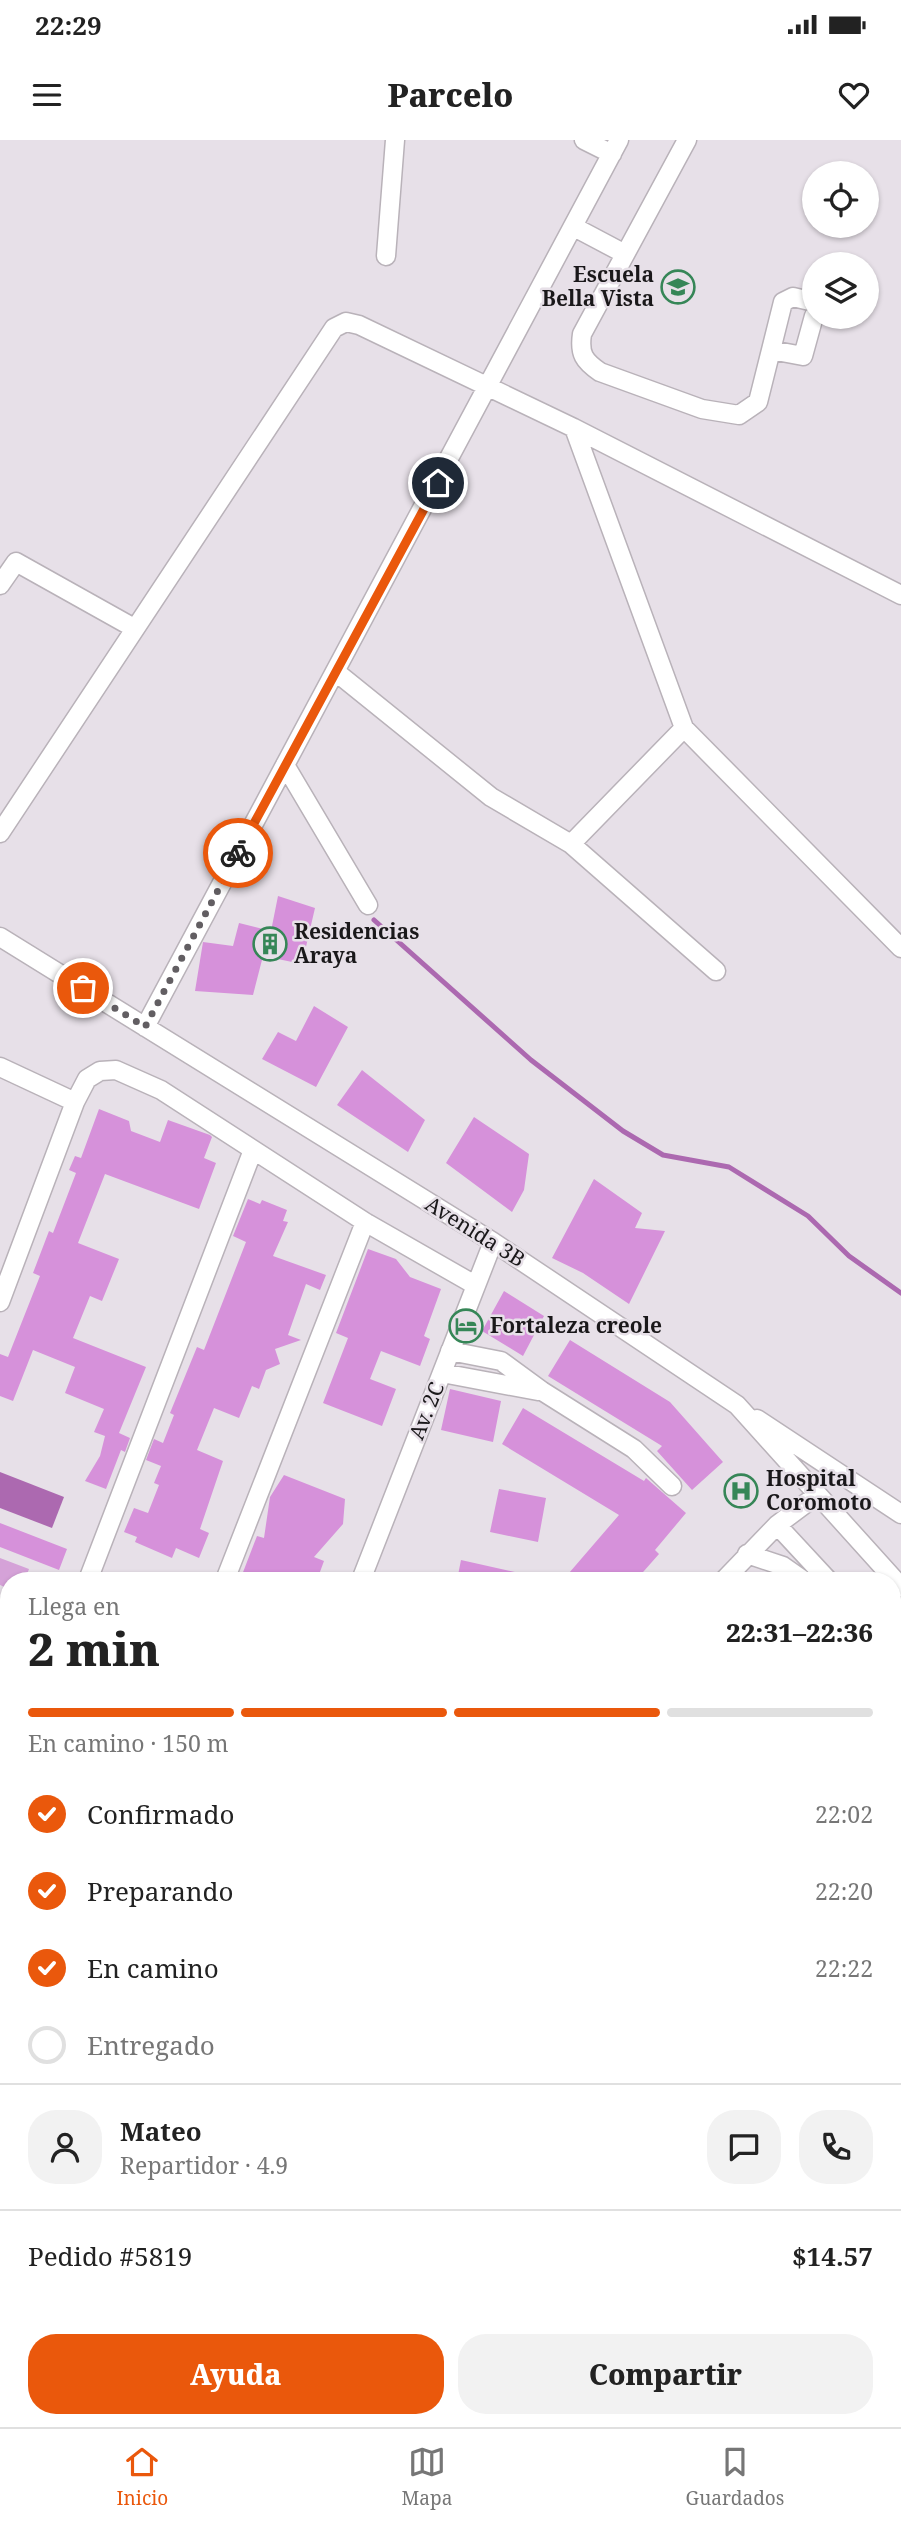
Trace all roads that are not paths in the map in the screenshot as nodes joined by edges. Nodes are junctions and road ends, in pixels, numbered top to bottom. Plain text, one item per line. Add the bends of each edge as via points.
1 (395, 140) edge
2 (584, 140) edge
3 (687, 140) edge
4 (616, 147) edge
5 (574, 227) junction
6 (625, 254) junction
7 (386, 256) dead end
8 (802, 300) edge
9 (810, 329) edge
10 (771, 350) junction
11 (489, 388) junction
12 (574, 428) junction
13 (0, 585) edge
14 (901, 595) edge
15 (134, 628) junction
16 (336, 672) junction
17 (684, 728) junction
18 (285, 765) junction
19 (0, 833) edge
20 (571, 844) junction
21 (368, 905) dead end
22 (0, 937) edge
23 (899, 940) edge
24 (716, 971) dead end
25 (145, 1027) junction
26 (0, 1067) edge
27 (75, 1102) junction
28 (253, 1150) junction
29 (365, 1222) junction
30 (494, 1242) junction
31 (475, 1285) junction
32 (0, 1302) edge
33 (450, 1352) junction
34 (442, 1373) junction
35 (542, 1391) junction
36 (737, 1405) junction
37 (672, 1486) dead end
38 (817, 1495) junction
39 (901, 1514) edge
40 (777, 1525) junction
41 (747, 1554) junction
42 (91, 1572) edge
43 (228, 1572) edge
44 (363, 1572) edge
45 (730, 1572) edge
46 (790, 1572) edge
47 (821, 1572) edge
48 (887, 1572) edge

1 - 7 street
2 - 4 street
3 - 6 street
4 - 5 street
5 - 6 street
5 - 11 street
6 - 10 street via 582,334 580,349 586,362 600,372 702,409 739,415 758,402
8 - 10 street via 788,297 783,302
9 - 10 street via 803,356
11 - 12 street
11 - 15 street via 359,325 346,322 334,328
11 - 16 street
12 - 14 street
12 - 17 street
13 - 15 street via 16,562
15 - 19 street
16 - 18 street
16 - 20 street via 491,797
17 - 20 street
17 - 23 street
18 - 21 street
18 - 25 street
20 - 24 street
22 - 25 street, Avenida 3B
25 - 30 street, Avenida 3B
26 - 27 street
27 - 28 street via 87,1079 100,1071 116,1070 160,1090
27 - 32 street
28 - 29 street
28 - 42 street
29 - 31 street
29 - 43 street
30 - 31 street, Av. 2C
30 - 36 street, Avenida 3B
31 - 33 street, Av. 2C
33 - 34 street, Av. 2C
33 - 35 street via 501,1361
34 - 35 street
34 - 44 street, Av. 2C
35 - 37 street via 634,1449
36 - 38 street, Avenida 3B
36 - 39 street
38 - 40 street
38 - 48 street, Avenida 3B
40 - 41 street
40 - 47 street
41 - 45 street
41 - 46 street

